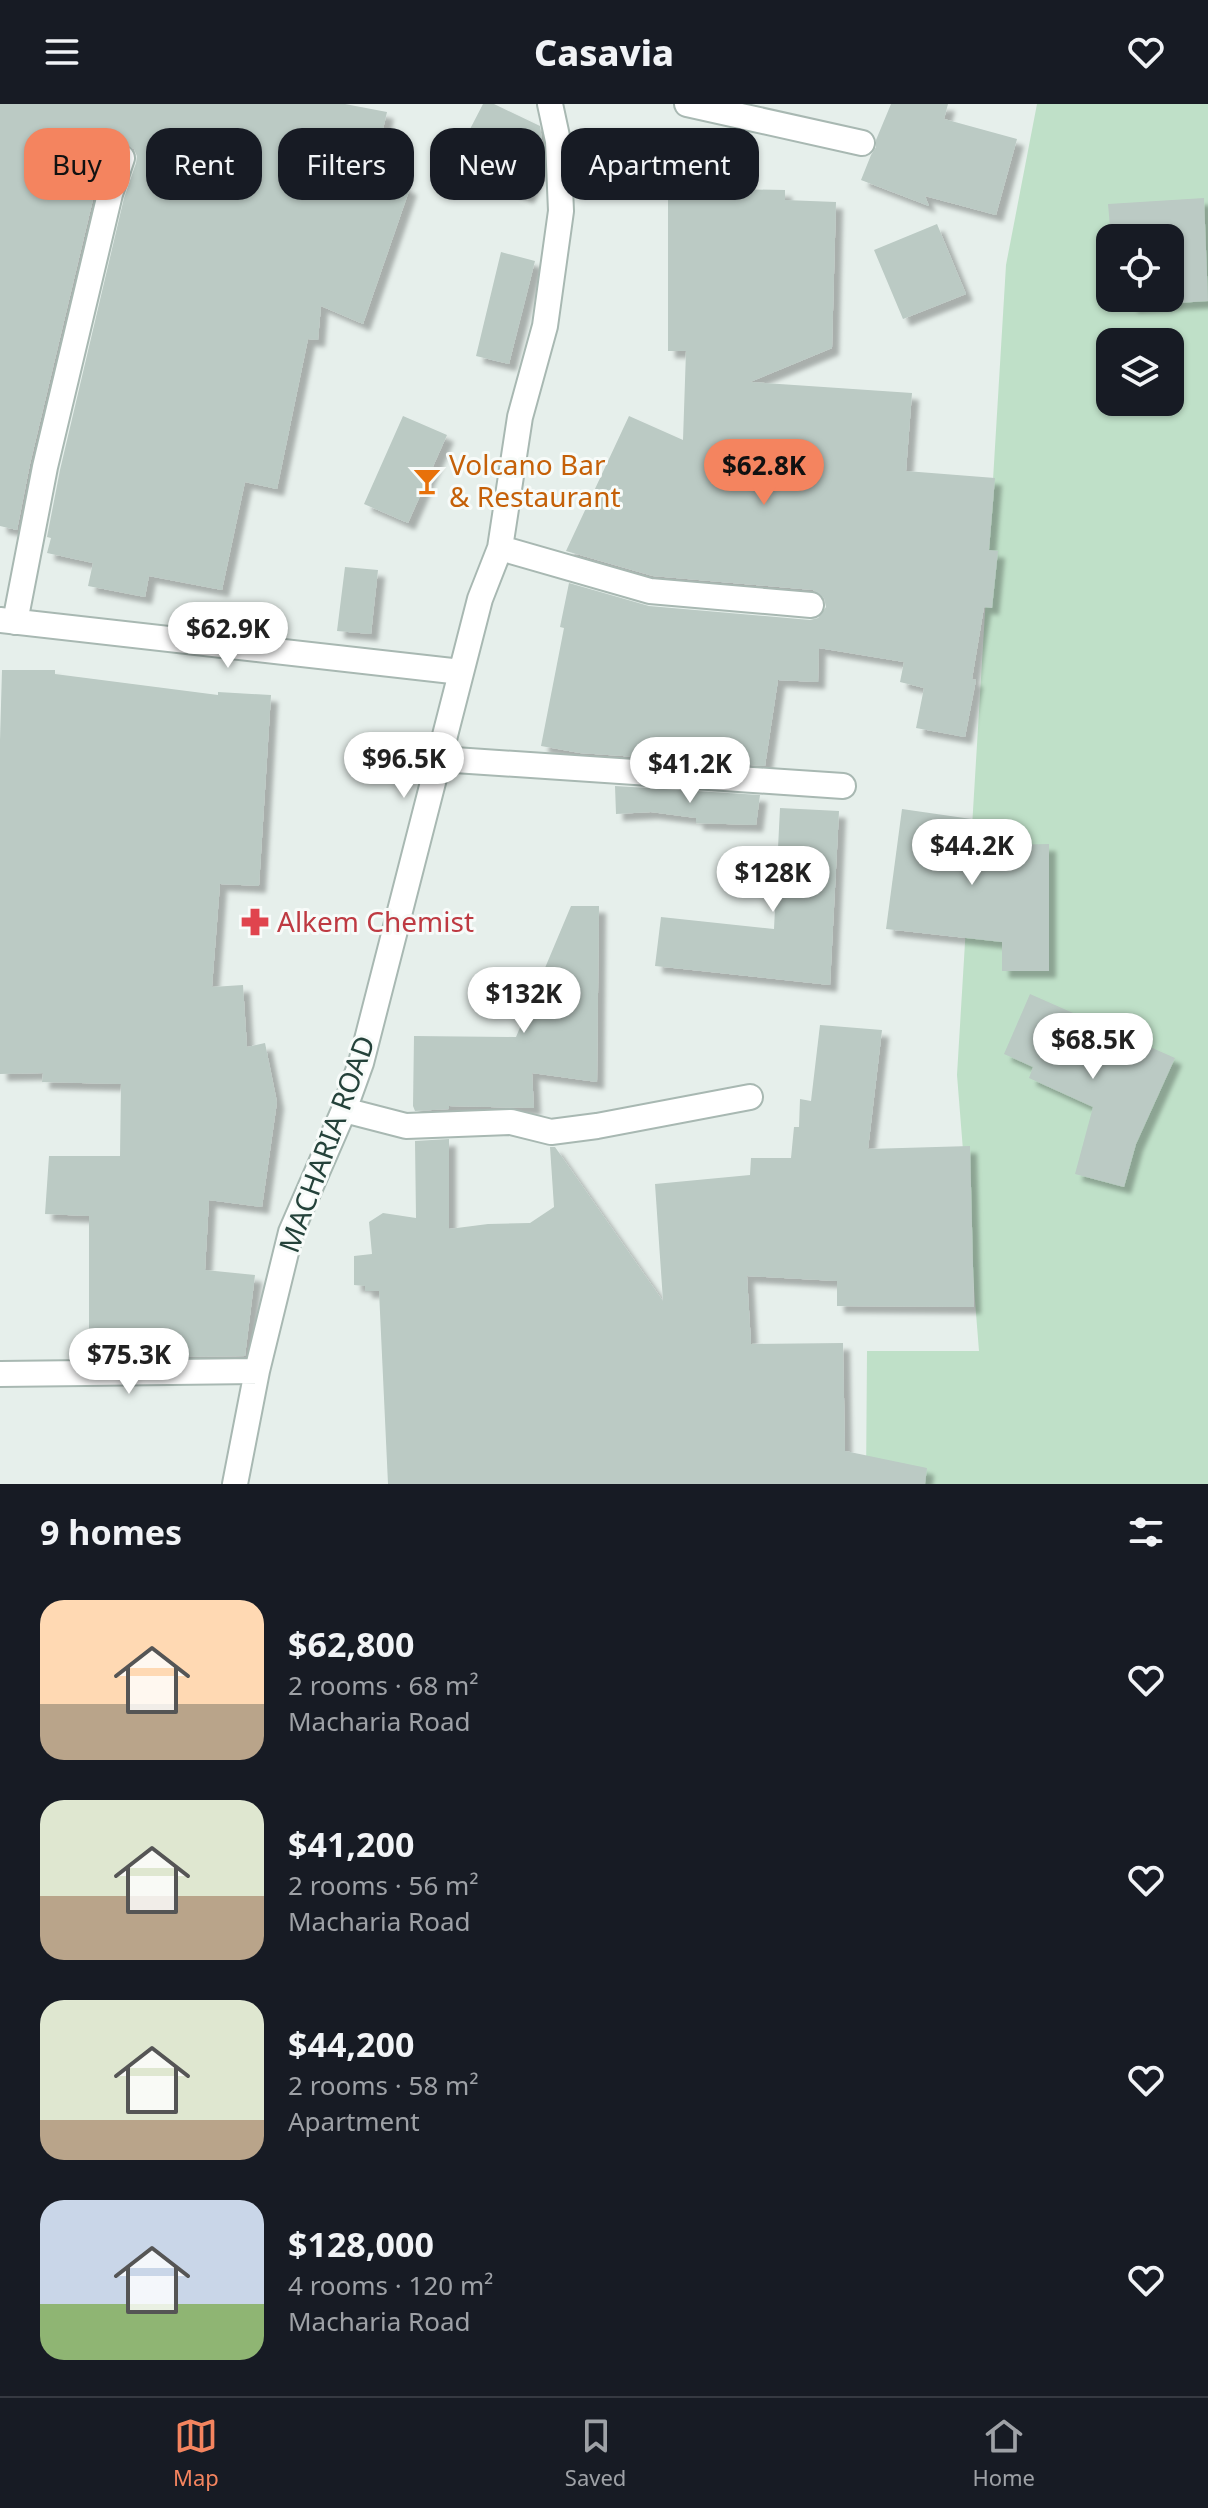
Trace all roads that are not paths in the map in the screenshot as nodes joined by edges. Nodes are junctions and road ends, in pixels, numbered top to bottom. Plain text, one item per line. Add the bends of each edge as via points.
1 (550, 104) edge
2 (687, 104) edge
3 (862, 143) dead end
4 (109, 200) edge
5 (500, 548) junction
6 (811, 605) dead end
7 (8, 621) edge
8 (461, 672) junction
9 (440, 759) junction
10 (843, 786) dead end
11 (750, 1097) dead end
12 (344, 1110) junction
13 (257, 1371) junction
14 (0, 1374) edge
15 (235, 1484) edge

1 - 5 street, MACHARIA ROAD via 558,141 561,211 545,326 520,417
2 - 3 street
4 - 7 street
5 - 6 street via 650,591
5 - 8 street, MACHARIA ROAD
7 - 8 street
8 - 9 street, MACHARIA ROAD
9 - 10 street
9 - 12 street, MACHARIA ROAD
11 - 12 street via 551,1132 511,1122 406,1126
12 - 13 street, MACHARIA ROAD via 291,1232
13 - 14 street
13 - 15 street, MACHARIA ROAD

